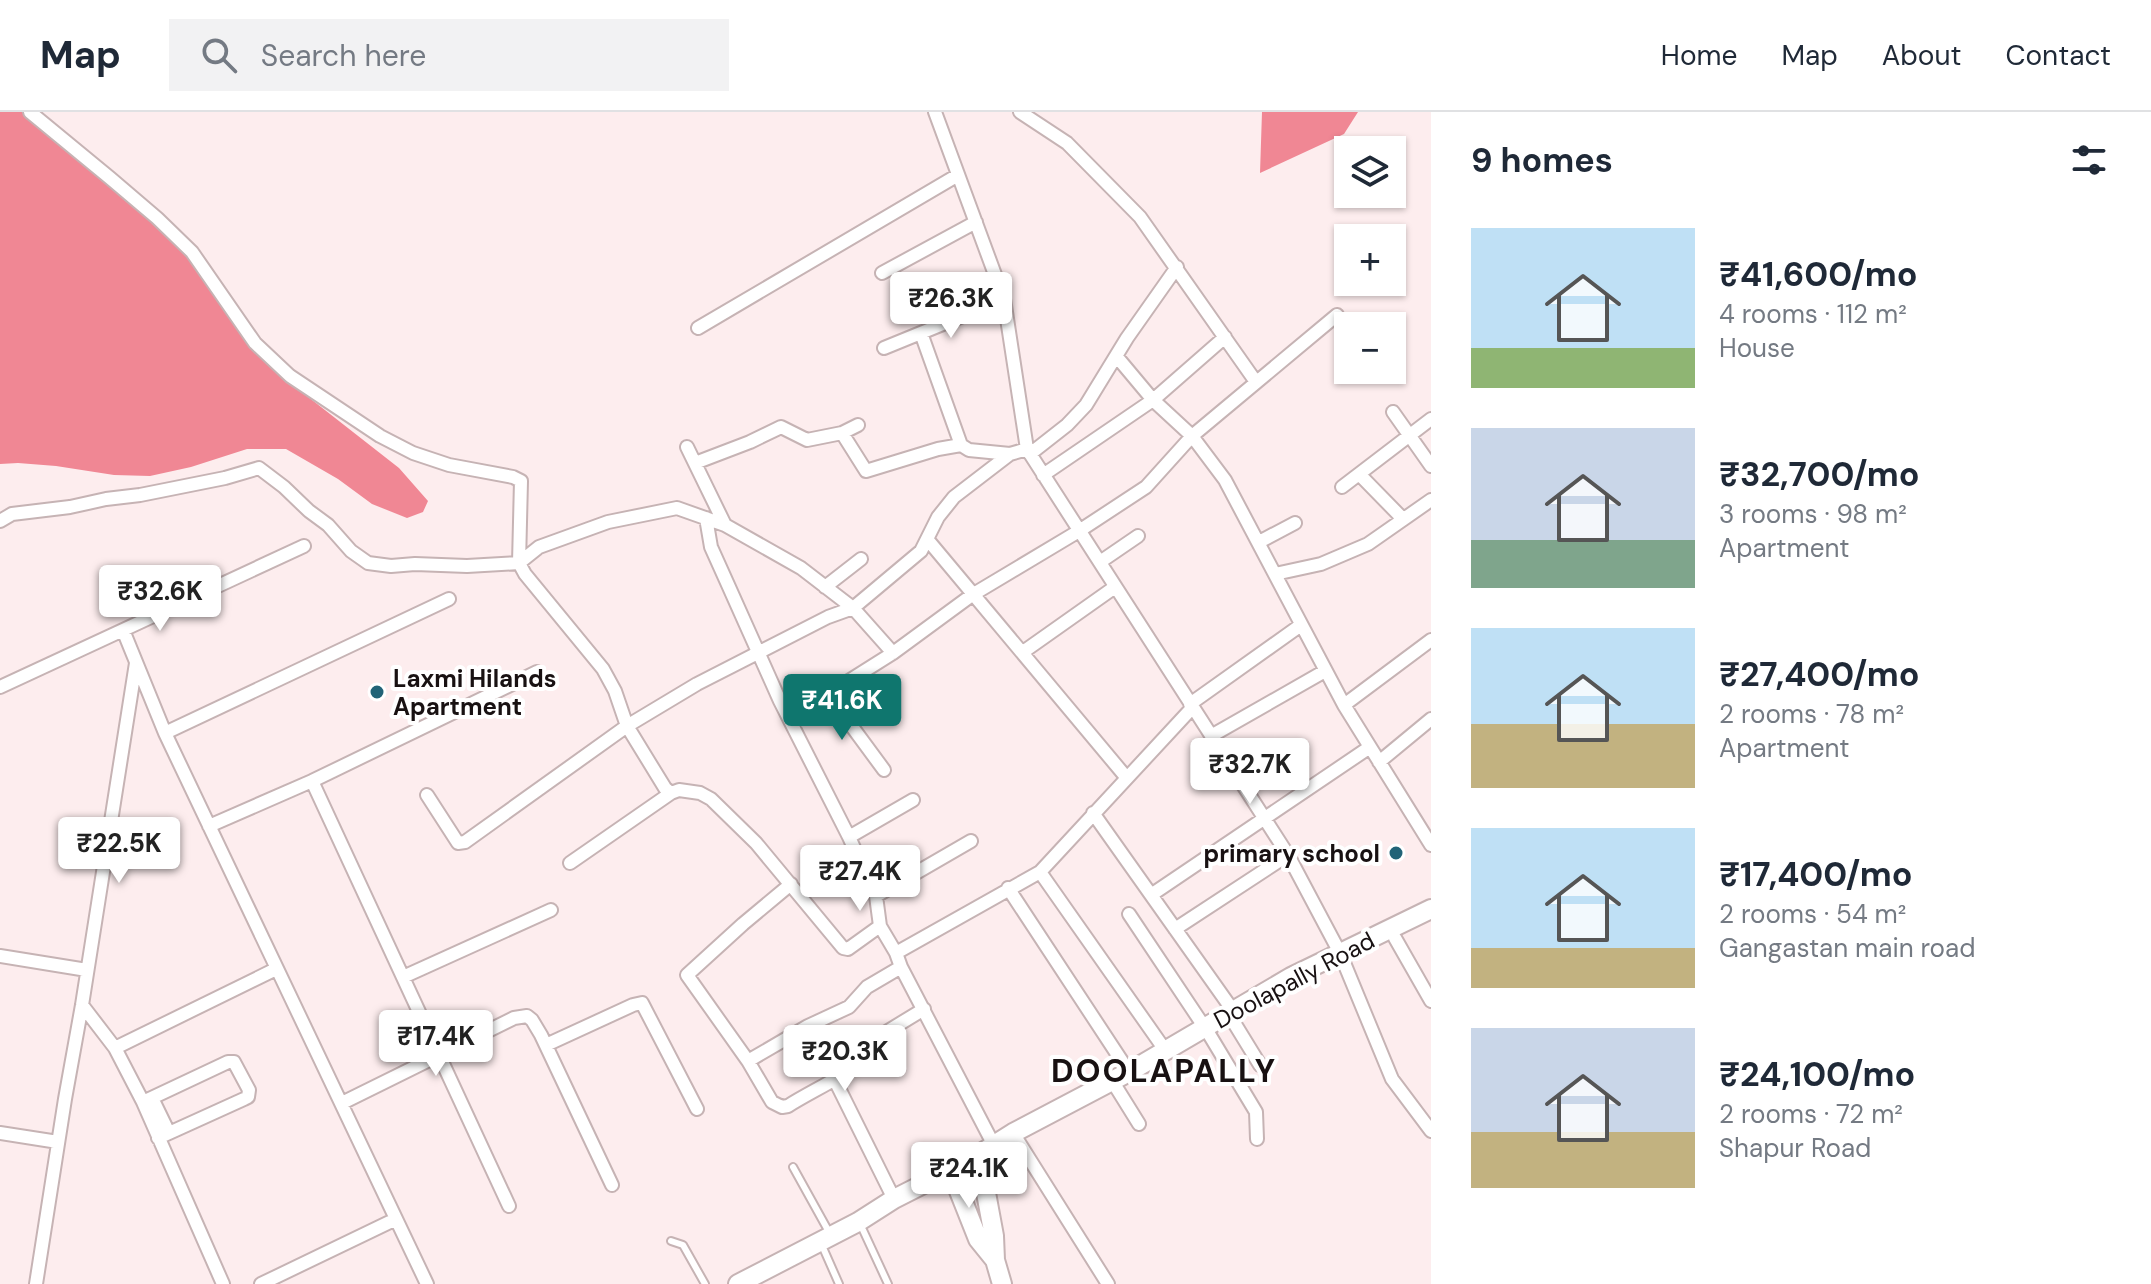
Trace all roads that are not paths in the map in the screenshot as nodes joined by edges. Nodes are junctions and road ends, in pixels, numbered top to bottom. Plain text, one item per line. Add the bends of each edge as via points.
1 (30, 112) edge
2 (935, 112) edge
3 (1020, 112) edge
4 (958, 175) junction
5 (976, 222) junction
6 (1177, 267) junction
7 (882, 273) dead end
8 (1004, 299) junction
9 (1334, 317) edge
10 (698, 328) dead end
11 (921, 333) junction
12 (1225, 337) junction
13 (884, 348) dead end
14 (1117, 357) junction
15 (1256, 382) junction
16 (1153, 400) junction
17 (1393, 412) dead end
18 (1431, 419) edge
19 (858, 425) dead end
20 (842, 433) junction
21 (1409, 435) junction
22 (1192, 436) junction
23 (961, 445) junction
24 (687, 447) dead end
25 (1029, 452) junction
26 (1010, 454) junction
27 (695, 463) junction
28 (1431, 466) edge
29 (1359, 474) junction
30 (1043, 475) junction
31 (1342, 487) dead end
32 (1431, 500) edge
33 (706, 518) junction
34 (1403, 519) junction
35 (0, 521) edge
36 (1295, 523) dead end
37 (725, 525) junction
38 (1079, 531) junction
39 (1138, 536) dead end
40 (927, 539) junction
41 (1259, 542) junction
42 (304, 546) dead end
43 (861, 559) dead end
44 (1100, 562) junction
45 (519, 563) junction
46 (1275, 574) junction
47 (825, 587) junction
48 (1115, 587) junction
49 (972, 595) junction
50 (449, 599) dead end
51 (853, 608) junction
52 (1301, 625) junction
53 (123, 630) junction
54 (1431, 640) edge
55 (1023, 652) junction
56 (893, 653) junction
57 (758, 654) junction
58 (136, 663) junction
59 (1325, 671) junction
60 (537, 672) dead end
61 (0, 687) edge
62 (828, 694) junction
63 (1344, 705) junction
64 (1191, 706) junction
65 (1431, 719) edge
66 (793, 723) junction
67 (627, 726) junction
68 (165, 733) junction
69 (1211, 736) junction
70 (1370, 747) junction
71 (1379, 762) junction
72 (884, 770) dead end
73 (1126, 777) junction
74 (312, 781) junction
75 (671, 793) junction
76 (427, 795) dead end
77 (913, 800) dead end
78 (1093, 813) junction
79 (1264, 819) junction
80 (209, 826) junction
81 (849, 837) junction
82 (971, 841) dead end
83 (1431, 845) edge
84 (1288, 855) junction
85 (570, 863) dead end
86 (1040, 872) junction
87 (791, 884) junction
88 (1008, 888) junction
89 (1151, 895) junction
90 (876, 896) junction
91 (1431, 909) edge
92 (551, 910) dead end
93 (1129, 914) dead end
94 (1431, 921) edge
95 (880, 926) junction
96 (1175, 929) junction
97 (1395, 938) junction
98 (896, 953) junction
99 (0, 956) edge
100 (1342, 957) junction
101 (901, 967) junction
102 (276, 969) junction
103 (87, 970) junction
104 (403, 977) junction
105 (1431, 1001) edge
106 (82, 1005) junction
107 (924, 1009) junction
108 (1234, 1016) junction
109 (808, 1026) junction
110 (1207, 1031) junction
111 (546, 1045) junction
112 (115, 1048) junction
113 (1165, 1050) junction
114 (441, 1056) junction
115 (748, 1061) junction
116 (1260, 1065) dead end
117 (1129, 1072) junction
118 (834, 1079) junction
119 (1116, 1087) junction
120 (147, 1100) junction
121 (342, 1103) junction
122 (697, 1109) dead end
123 (1139, 1124) dead end
124 (1431, 1131) edge
125 (0, 1133) edge
126 (164, 1135) junction
127 (1016, 1138) junction
128 (1257, 1139) dead end
129 (58, 1142) junction
130 (989, 1155) junction
131 (793, 1167) dead end
132 (952, 1176) junction
133 (612, 1185) dead end
134 (894, 1199) junction
135 (509, 1206) dead end
136 (396, 1219) junction
137 (863, 1230) junction
138 (671, 1241) dead end
139 (828, 1243) junction
140 (995, 1260) junction
141 (36, 1284) edge
142 (223, 1284) edge
143 (261, 1284) edge
144 (427, 1284) edge
145 (705, 1284) edge
146 (738, 1284) edge
147 (760, 1284) edge
148 (839, 1284) edge
149 (888, 1284) edge
150 (1002, 1284) edge
151 (1108, 1284) edge

1 - 45 street via 192,252 255,343 290,376 413,453 521,481
2 - 4 street
3 - 6 street via 1067,143 1140,217
4 - 5 street
4 - 10 street
5 - 7 street
5 - 8 street
6 - 12 street
6 - 14 street
8 - 11 street
8 - 25 street
9 - 15 street
11 - 13 street
11 - 23 street
12 - 15 street
12 - 16 street
14 - 16 street
14 - 25 street via 1086,405
15 - 22 street
16 - 22 street
16 - 30 street
17 - 21 street
18 - 21 street
19 - 20 street
20 - 23 street via 866,471
20 - 27 street via 807,440 781,427
21 - 28 street
21 - 29 street
22 - 38 street via 1146,487
22 - 41 street via 1225,480
23 - 26 street
24 - 27 street
25 - 26 street
25 - 30 street
26 - 40 street via 954,497
27 - 37 street
29 - 31 street
29 - 34 street
30 - 38 street
32 - 34 street
33 - 37 street
33 - 45 street via 677,508 627,517 539,547
33 - 57 street via 711,547
34 - 46 street via 1368,544 1321,564
35 - 45 street via 12,514 140,495 259,468 368,563
36 - 41 street
37 - 47 street
38 - 44 street
38 - 49 street
39 - 44 street
40 - 49 street
40 - 51 street via 904,567
41 - 46 street
42 - 53 street
43 - 47 street
44 - 48 street
45 - 67 street via 603,669
46 - 52 street
47 - 51 street
48 - 55 street
48 - 64 street
49 - 55 street
49 - 56 street
50 - 68 street
51 - 56 street
51 - 57 street
52 - 59 street
52 - 64 street
53 - 58 street
53 - 61 street
54 - 63 street
55 - 73 street
56 - 62 street
57 - 66 street
57 - 67 street
58 - 68 street
58 - 103 street
59 - 63 street
59 - 69 street
60 - 74 street
62 - 66 street
62 - 72 street
63 - 70 street
64 - 69 street
64 - 73 street
65 - 71 street
66 - 81 street
67 - 75 street
67 - 76 street via 465,842 458,843
68 - 80 street
69 - 79 street
70 - 71 street
70 - 79 street
71 - 83 street
73 - 78 street
74 - 80 street
74 - 104 street
75 - 85 street
75 - 87 street via 700,793 711,799
77 - 81 street
78 - 86 street
78 - 89 street
79 - 84 street
79 - 89 street
80 - 102 street
81 - 90 street
82 - 90 street
84 - 96 street
84 - 100 street
86 - 88 street
86 - 113 street
87 - 95 street via 843,948
87 - 115 street via 687,975
88 - 98 street
88 - 117 street
89 - 96 street
90 - 95 street
91 - 100 main road, Doolapally Road
92 - 104 street
93 - 110 street
94 - 97 main road, Doolapally Road
95 - 98 street
96 - 108 street
97 - 100 main road, Doolapally Road
97 - 105 street
98 - 101 street
99 - 103 street
100 - 108 main road, Doolapally Road via 1291,977
100 - 124 street via 1392,1079
101 - 107 street
101 - 109 street via 867,987 849,1007
102 - 112 street
102 - 121 street
103 - 106 street
104 - 114 street
106 - 112 street
106 - 129 street
107 - 118 street via 870,1042 859,1064
107 - 130 street
108 - 110 main road, Doolapally Road
108 - 116 street
109 - 115 street
109 - 118 street
110 - 113 main road, Doolapally Road
110 - 119 main road, Doolapally Road
110 - 128 street via 1256,1112
111 - 114 street via 527,1016
111 - 122 street via 642,1003
111 - 133 street
112 - 120 street
113 - 117 main road, Doolapally Road
114 - 121 street
114 - 135 street
115 - 118 street via 772,1102 782,1107
117 - 127 main road, Doolapally Road
118 - 134 street
119 - 123 street
119 - 127 main road, Doolapally Road
120 - 126 street
120 - 126 street via 228,1062 234,1062 249,1090 248,1097
121 - 136 street
125 - 129 street
126 - 142 street
127 - 130 main road, Doolapally Road
127 - 151 street
129 - 141 street
130 - 132 main road, Doolapally Road
130 - 140 main road
131 - 139 lane
132 - 134 main road, Doolapally Road
132 - 137 main road, Doolapally Road
132 - 140 main road via 978,1239
134 - 139 main road, Doolapally Road
136 - 143 street
136 - 144 street
137 - 139 main road, Doolapally Road
137 - 149 lane
138 - 145 lane via 683,1245
139 - 146 main road, Doolapally Road
139 - 147 main road, Doolapally Road
139 - 148 lane
140 - 150 main road

